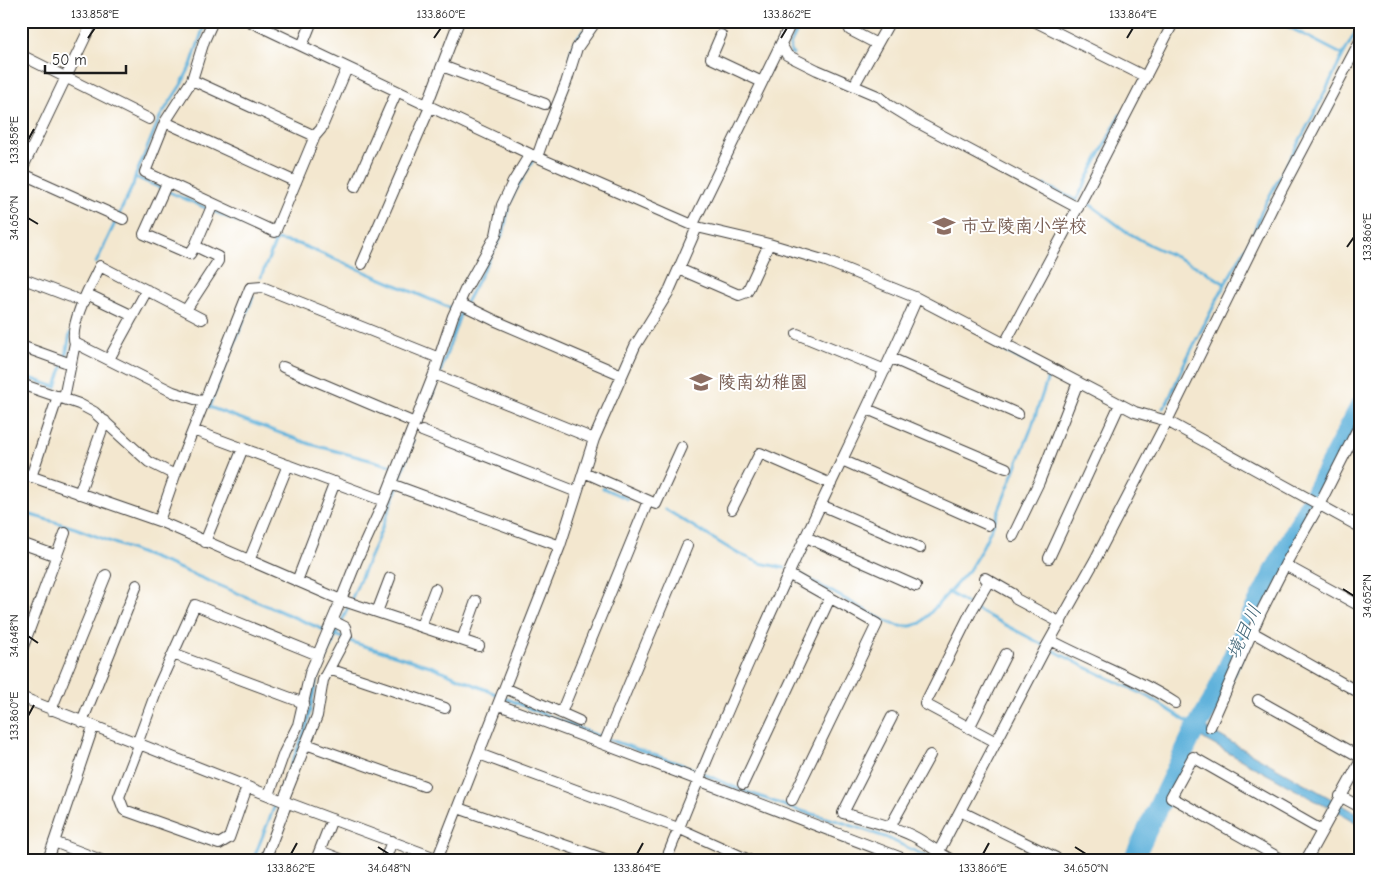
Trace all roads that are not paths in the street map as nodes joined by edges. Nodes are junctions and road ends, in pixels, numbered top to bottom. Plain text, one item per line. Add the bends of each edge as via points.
1 (93, 21) edge
2 (213, 21) edge
3 (249, 21) edge
4 (312, 21) edge
5 (459, 21) edge
6 (596, 21) edge
7 (792, 21) edge
8 (890, 21) edge
9 (1034, 21) edge
10 (1174, 21) edge
11 (850, 30) dead end
12 (721, 35) dead end
13 (1360, 41) edge
14 (781, 44) junction
15 (877, 44) junction
16 (302, 46) junction
17 (21, 55) edge
18 (442, 66) junction
19 (347, 68) junction
20 (1143, 75) junction
21 (66, 77) junction
22 (192, 80) junction
23 (857, 80) dead end
24 (762, 82) junction
25 (397, 91) junction
26 (544, 104) dead end
27 (428, 106) junction
28 (149, 119) dead end
29 (165, 122) junction
30 (316, 136) junction
31 (534, 155) junction
32 (21, 172) edge
33 (296, 182) junction
34 (165, 187) junction
35 (355, 187) dead end
36 (1078, 203) junction
37 (211, 208) junction
38 (120, 218) dead end
39 (695, 226) junction
40 (769, 244) junction
41 (195, 246) junction
42 (362, 264) dead end
43 (678, 269) junction
44 (21, 278) edge
45 (147, 290) junction
46 (85, 298) junction
47 (917, 298) junction
48 (460, 307) junction
49 (186, 310) junction
50 (133, 316) junction
51 (202, 319) dead end
52 (797, 334) dead end
53 (76, 342) junction
54 (1005, 343) junction
55 (21, 346) edge
56 (438, 358) junction
57 (891, 358) junction
58 (110, 359) junction
59 (66, 362) junction
60 (283, 366) dead end
61 (886, 370) junction
62 (622, 375) junction
63 (438, 376) junction
64 (1078, 382) junction
65 (21, 384) edge
66 (61, 397) junction
67 (204, 402) junction
68 (1120, 404) junction
69 (867, 409) junction
70 (1018, 414) dead end
71 (105, 421) junction
72 (1167, 421) junction
73 (1360, 424) edge
74 (419, 427) junction
75 (193, 430) junction
76 (594, 439) junction
77 (243, 448) junction
78 (682, 448) dead end
79 (842, 460) junction
80 (288, 465) junction
81 (1006, 468) dead end
82 (584, 472) junction
83 (26, 475) edge
84 (175, 475) junction
85 (335, 482) junction
86 (831, 484) junction
87 (395, 485) junction
88 (577, 492) junction
89 (79, 494) junction
90 (384, 500) junction
91 (648, 501) junction
92 (1314, 502) junction
93 (821, 505) junction
94 (732, 509) dead end
95 (159, 521) junction
96 (988, 524) dead end
97 (1360, 528) edge
98 (66, 533) dead end
99 (1014, 536) dead end
100 (806, 537) junction
101 (205, 542) junction
102 (21, 543) edge
103 (560, 546) junction
104 (687, 546) dead end
105 (920, 548) dead end
106 (57, 556) junction
107 (1049, 558) dead end
108 (249, 561) junction
109 (1285, 565) junction
110 (788, 574) junction
111 (106, 575) dead end
112 (390, 578) dead end
113 (296, 581) junction
114 (137, 585) dead end
115 (916, 586) dead end
116 (435, 589) dead end
117 (830, 598) junction
118 (476, 601) dead end
119 (347, 602) junction
120 (1360, 606) edge
121 (377, 612) junction
122 (1061, 623) junction
123 (333, 626) junction
124 (421, 626) junction
125 (1252, 632) junction
126 (462, 640) junction
127 (1048, 645) junction
128 (479, 646) dead end
129 (21, 652) edge
130 (173, 654) junction
131 (1006, 654) dead end
132 (318, 656) junction
133 (329, 668) junction
134 (1360, 693) edge
135 (502, 696) junction
136 (21, 697) edge
137 (1258, 700) dead end
138 (304, 703) junction
139 (1175, 703) dead end
140 (445, 708) dead end
141 (51, 710) junction
142 (561, 713) junction
143 (892, 718) dead end
144 (579, 721) dead end
145 (82, 722) junction
146 (93, 727) junction
147 (1210, 727) dead end
148 (969, 728) junction
149 (606, 740) junction
150 (996, 742) junction
151 (138, 744) junction
152 (306, 744) junction
153 (479, 754) junction
154 (930, 755) dead end
155 (1360, 757) edge
156 (1360, 762) edge
157 (700, 774) junction
158 (743, 784) dead end
159 (424, 786) dead end
160 (247, 787) junction
161 (279, 799) junction
162 (792, 800) dead end
163 (1336, 802) junction
164 (1360, 807) edge
165 (458, 808) junction
166 (960, 811) junction
167 (332, 819) junction
168 (890, 827) junction
169 (678, 828) junction
170 (1321, 830) junction
171 (392, 841) junction
172 (54, 842) junction
173 (938, 853) junction
174 (318, 856) edge
175 (1056, 858) dead end
176 (439, 859) edge
177 (48, 860) edge
178 (101, 860) edge
179 (265, 860) edge
180 (343, 860) edge
181 (385, 860) edge
182 (606, 860) edge
183 (666, 860) edge
184 (749, 860) edge
185 (907, 860) edge
186 (952, 860) edge
187 (1283, 860) edge
188 (1306, 860) edge

1 - 21 street
2 - 22 street
3 - 16 street
4 - 16 street
5 - 18 street
6 - 31 street via 577,48 566,83
7 - 14 street
8 - 15 street
9 - 20 street
10 - 20 street
11 - 15 street
12 - 24 street via 711,58
13 - 72 street via 1272,208
14 - 24 street
14 - 36 street via 787,55 880,97 915,121
15 - 23 street
16 - 19 street
17 - 21 street
18 - 26 street
18 - 27 street
19 - 25 street
19 - 30 street
20 - 36 street
21 - 28 street
21 - 32 street
22 - 29 street
22 - 30 street
24 - 39 street
25 - 27 street
25 - 35 street
27 - 31 street
27 - 42 street
29 - 33 street
29 - 34 street via 145,172
30 - 33 street
31 - 39 street
31 - 48 street via 513,182 502,205 496,236
32 - 38 street
33 - 37 street via 275,232
34 - 37 street
34 - 41 street via 144,234 190,254
36 - 54 street
37 - 41 street
39 - 40 street
39 - 43 street
40 - 43 street via 747,292 738,295
40 - 47 street via 826,260
41 - 49 street via 218,257 218,261
43 - 62 street
44 - 46 street
45 - 46 street via 100,266
45 - 49 street
45 - 50 street
46 - 50 street
46 - 53 street via 76,323
47 - 54 street
47 - 57 street
48 - 56 street
48 - 62 street
49 - 51 street
50 - 58 street
52 - 61 street
53 - 58 street
53 - 59 street
54 - 64 street
55 - 59 street
56 - 63 street
56 - 67 street via 262,286 250,288
57 - 61 street
57 - 70 street
58 - 67 street via 173,392
59 - 66 street
60 - 74 street
61 - 69 street
62 - 76 street
63 - 74 street
63 - 76 street
64 - 68 street
64 - 99 street
65 - 66 street
66 - 71 street via 94,412
66 - 83 street
67 - 75 street
68 - 72 street
68 - 107 street
69 - 79 street
69 - 81 street
71 - 84 street via 149,462
71 - 89 street
72 - 92 street
72 - 122 street
73 - 92 street
74 - 87 street via 397,468
74 - 88 street
75 - 77 street
75 - 84 street
76 - 82 street
77 - 80 street
77 - 101 street
78 - 91 street via 656,504
79 - 86 street
79 - 96 street
80 - 85 street
80 - 108 street
82 - 88 street
82 - 91 street
83 - 89 street
84 - 95 street
85 - 90 street
85 - 113 street
86 - 93 street
86 - 94 street via 760,453
87 - 90 street
87 - 103 street
88 - 103 street
89 - 95 street
90 - 119 street via 356,560
91 - 142 street
92 - 97 street
92 - 109 street
93 - 100 street
93 - 105 street
95 - 101 street
98 - 106 street
100 - 110 street
100 - 115 street
101 - 108 street
102 - 106 street
103 - 135 street
104 - 149 street
106 - 129 street
108 - 113 street
109 - 120 street
109 - 125 street
110 - 117 street
110 - 157 street
111 - 141 street
112 - 121 street
113 - 119 street
114 - 145 street
116 - 124 street
117 - 158 street
117 - 162 street via 877,624
118 - 126 street
119 - 121 street
119 - 123 street
121 - 124 street
122 - 127 street
122 - 148 street via 987,579 925,704
123 - 132 street
123 - 133 street via 345,627 345,638
124 - 126 street
125 - 134 street
125 - 147 street
126 - 128 street
127 - 139 street via 1076,654
127 - 150 street
130 - 132 street via 195,605
130 - 138 street
130 - 151 street
131 - 148 street
132 - 138 street via 310,673
133 - 140 street
133 - 152 street
135 - 142 street
135 - 149 street
135 - 153 street
136 - 141 street
137 - 155 street
138 - 161 street via 298,726 284,753
141 - 145 street
142 - 144 street
143 - 168 street via 843,812
145 - 146 street
146 - 151 street
146 - 172 street
148 - 150 street
149 - 157 street
150 - 166 street
151 - 160 street
151 - 160 street via 119,797 124,810 219,844 229,838
152 - 159 street
152 - 161 street
153 - 165 street
153 - 169 street
154 - 168 street
156 - 163 street
157 - 169 street
157 - 185 street via 732,794
160 - 161 street
161 - 167 street
161 - 179 street
163 - 164 street
163 - 170 street
165 - 176 street
165 - 182 street
166 - 173 street
166 - 175 street
167 - 171 street
167 - 174 street
168 - 173 street via 913,836
169 - 183 street
169 - 184 street
170 - 187 street via 1193,757 1171,797
170 - 188 street
171 - 176 street
171 - 181 street
172 - 177 street
172 - 178 street
173 - 186 street
174 - 180 street

